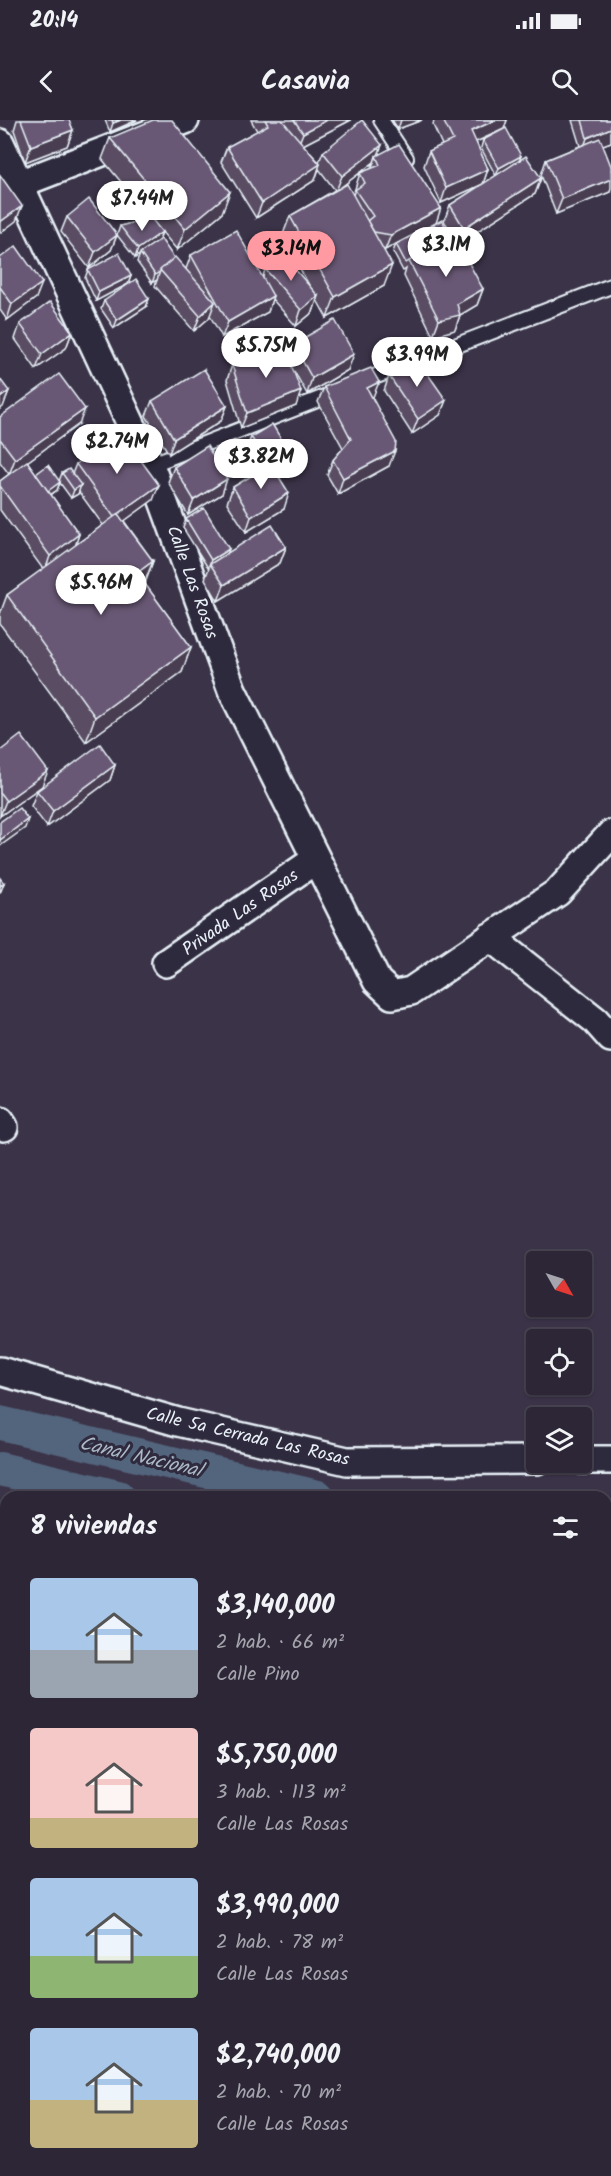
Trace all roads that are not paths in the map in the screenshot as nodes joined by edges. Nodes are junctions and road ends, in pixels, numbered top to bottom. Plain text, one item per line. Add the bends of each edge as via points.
1 (185, 120) edge
2 (381, 120) edge
3 (0, 143) edge
4 (417, 174) edge
5 (20, 184) junction
6 (611, 286) edge
7 (150, 465) junction
8 (611, 834) edge
9 (315, 860) junction
10 (490, 937) junction
11 (166, 963) dead end
12 (603, 1029) edge
13 (0, 1371) edge
14 (526, 1460) edge
15 (592, 1460) edge
16 (611, 1460) edge

1 - 5 street
2 - 4 lane
3 - 5 street, Calle Las Rosas
5 - 7 street, Calle Las Rosas
6 - 7 lane
7 - 9 street, Calle Las Rosas via 232,690
8 - 10 street via 558,892
9 - 10 street, Calle Las Rosas via 377,981 392,995 411,991
9 - 11 street, Privada Las Rosas
10 - 12 street
13 - 14 street, Calle 5a Cerrada Las Rosas via 178,1422 347,1461
15 - 16 street

